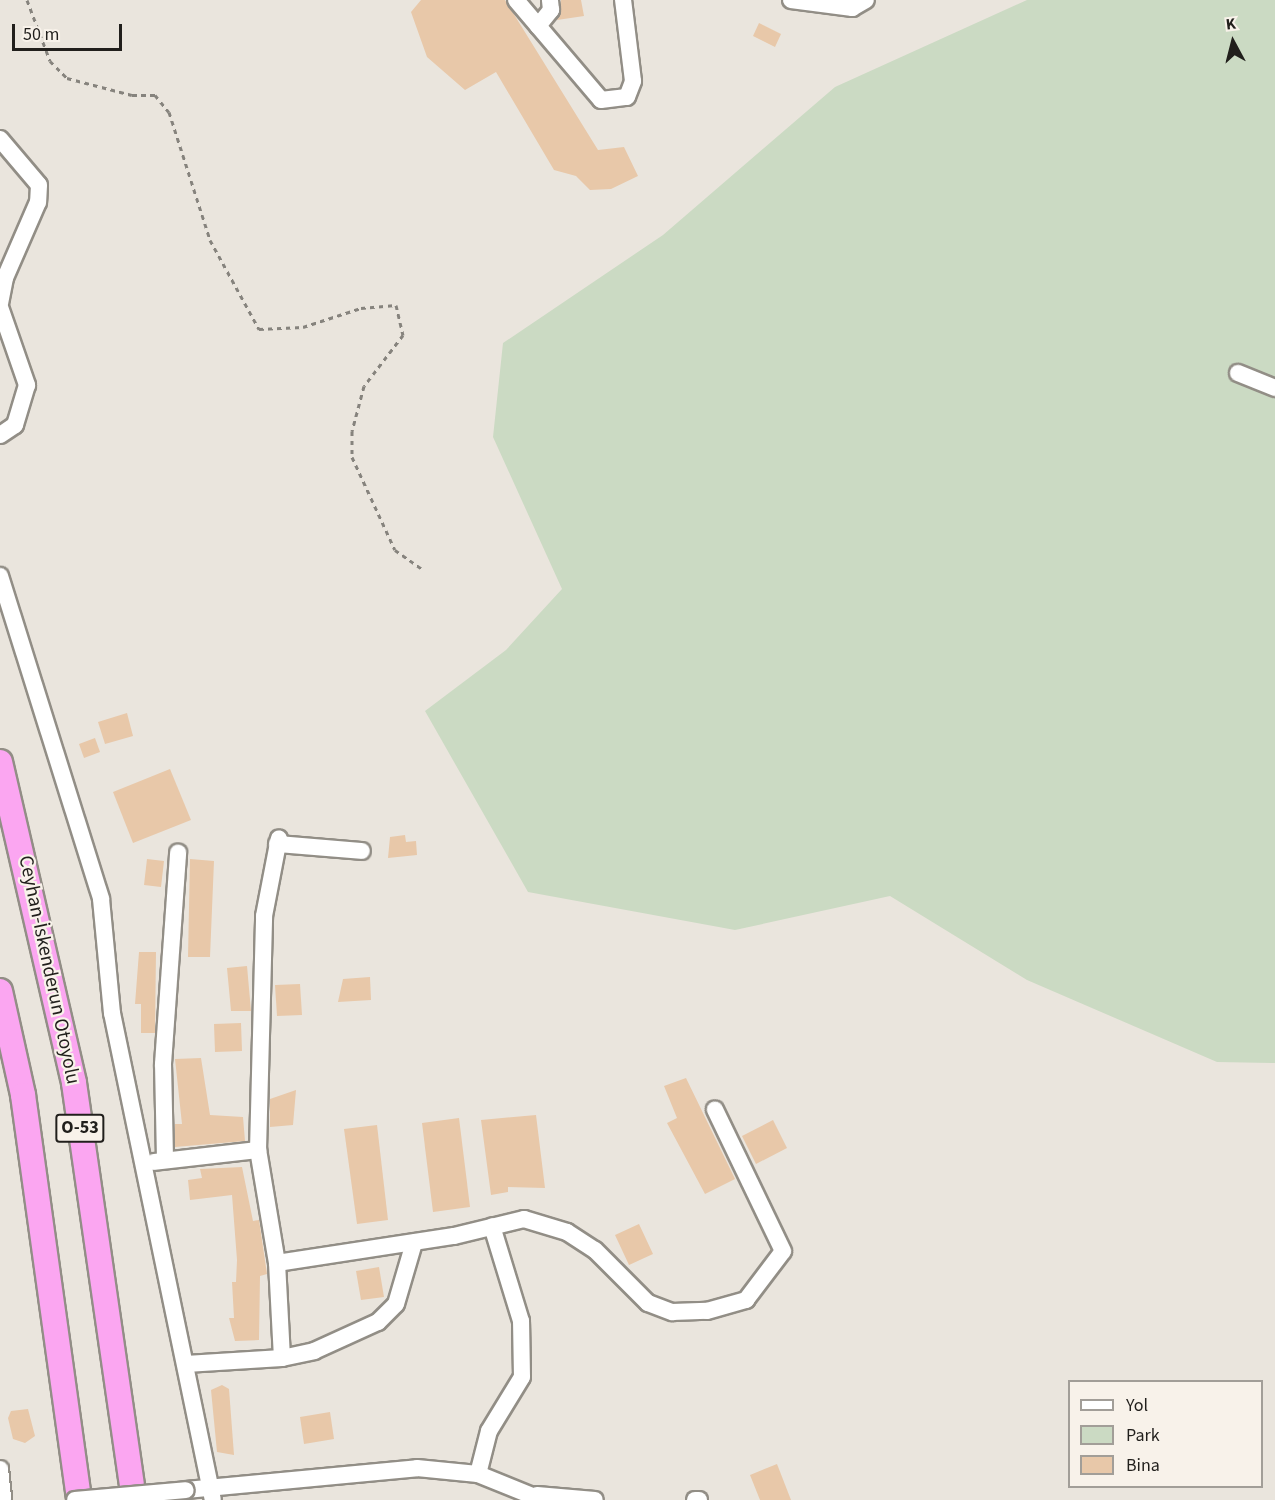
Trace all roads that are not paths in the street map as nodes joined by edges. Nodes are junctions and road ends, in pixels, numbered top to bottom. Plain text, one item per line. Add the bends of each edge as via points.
1 (516, 0) edge
2 (550, 0) edge
3 (623, 0) edge
4 (791, 0) edge
5 (866, 0) edge
6 (538, 26) junction
7 (0, 139) edge
8 (0, 305) edge
9 (1238, 374) dead end
10 (1275, 388) edge
11 (0, 435) edge
12 (0, 576) edge
13 (0, 762) edge
14 (362, 851) dead end
15 (178, 853) dead end
16 (0, 991) edge
17 (715, 1110) dead end
18 (258, 1150) junction
19 (165, 1158) junction
20 (143, 1165) junction
21 (492, 1226) junction
22 (414, 1243) junction
23 (277, 1263) junction
24 (282, 1358) junction
25 (186, 1364) junction
26 (0, 1469) edge
27 (478, 1474) junction
28 (211, 1494) edge
29 (540, 1497) edge
30 (3, 1500) edge
31 (77, 1500) edge
32 (134, 1500) edge
33 (596, 1500) edge

1 - 6 street
2 - 6 street via 551,10
3 - 6 street via 633,81 627,97 601,100
4 - 5 street via 852,8
7 - 8 street via 39,185 39,202 5,278
8 - 11 street via 27,385 15,425
9 - 10 street
12 - 20 street via 100,899 112,1013
13 - 32 highway, Ceyhan-İskenderun Otoyolu / O-53 via 74,1083
14 - 18 street via 278,841 264,916
15 - 19 street via 163,1064
16 - 31 highway, O-53 via 23,1095
17 - 21 street via 783,1251 746,1300 707,1311 672,1312 648,1303 596,1250 567,1232 524,1219
18 - 19 street
18 - 23 street
19 - 20 street
20 - 25 street
21 - 22 street
21 - 27 street via 521,1321 522,1377 489,1431
22 - 23 street
22 - 24 street via 396,1304 378,1322 314,1352
23 - 24 street
24 - 25 street
25 - 28 street
26 - 30 street
27 - 28 street via 417,1468
27 - 29 street
28 - 31 street, bridge via 186,1490
29 - 33 street

